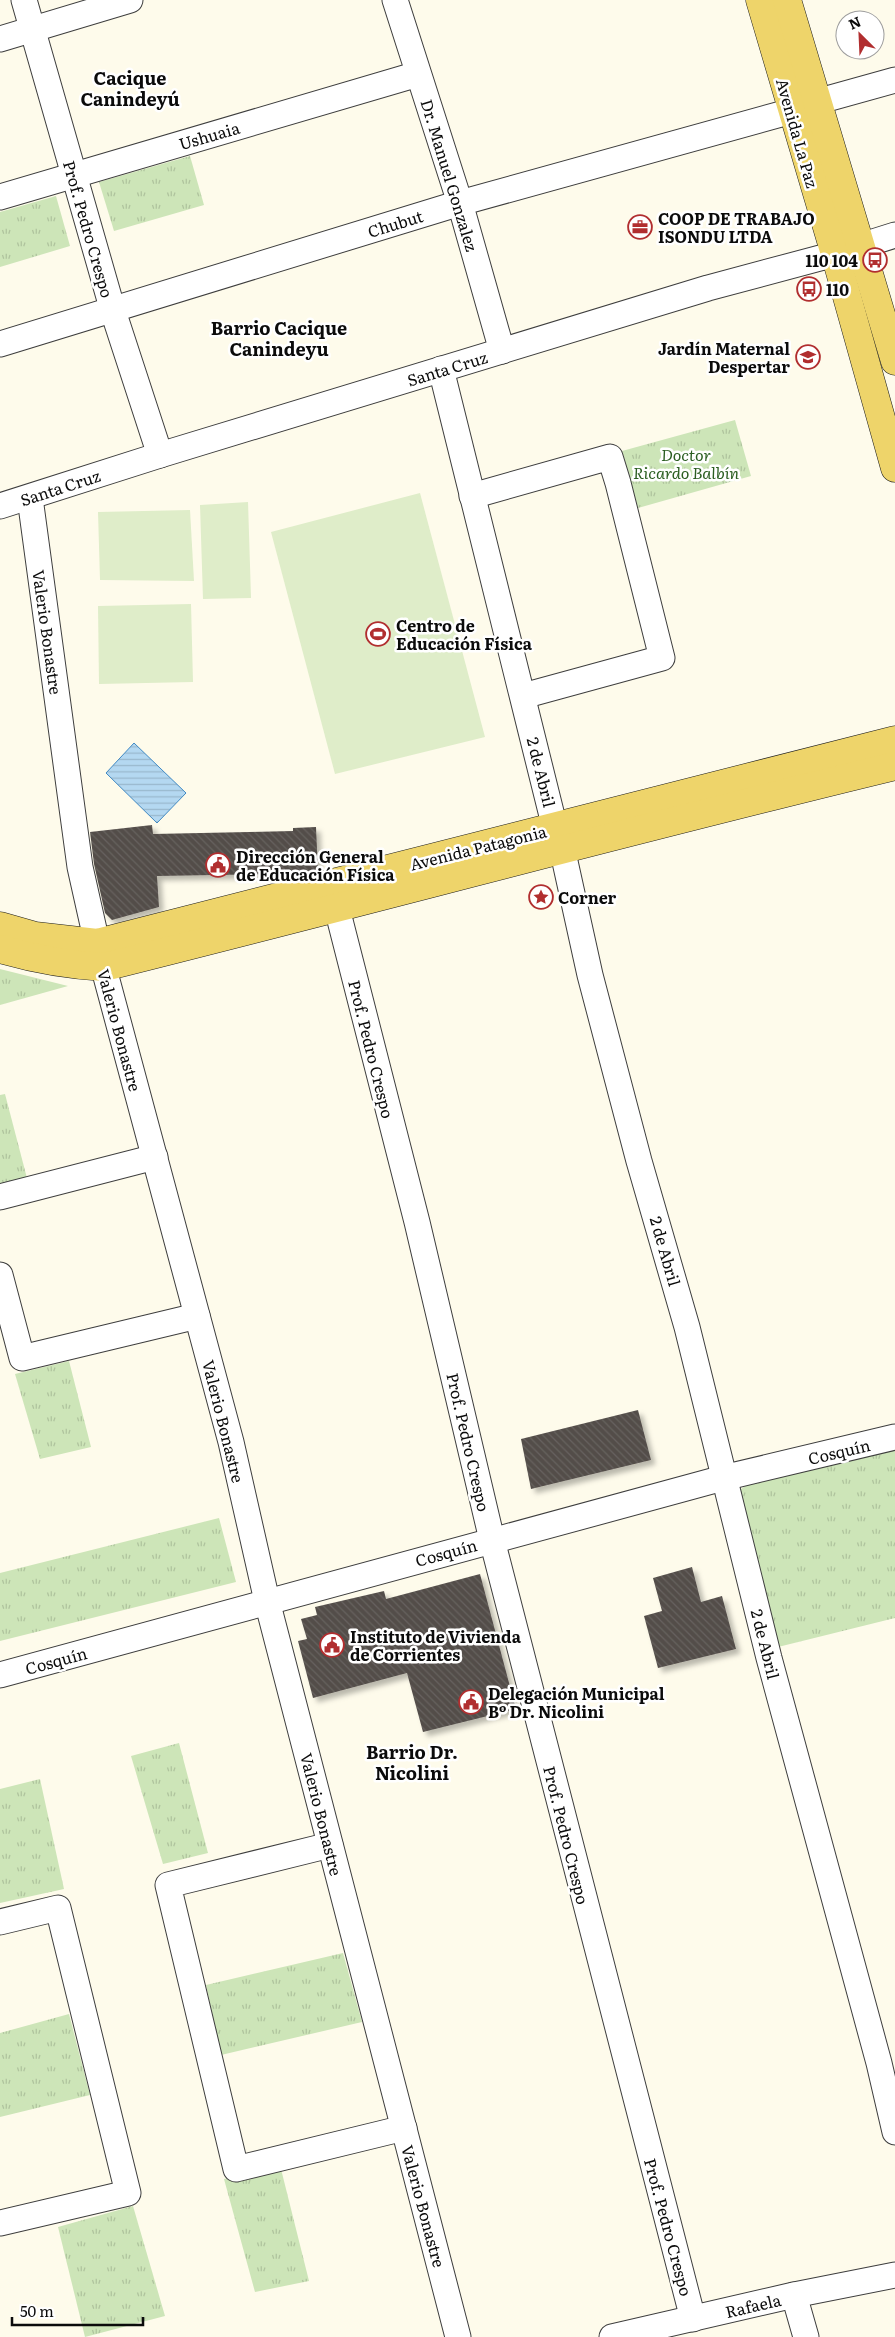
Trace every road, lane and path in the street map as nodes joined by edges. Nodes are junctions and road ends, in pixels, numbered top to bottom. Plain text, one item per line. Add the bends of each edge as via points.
1 (24, 0) edge
2 (130, 0) edge
3 (395, 0) edge
4 (760, 0) edge
5 (787, 0) edge
6 (33, 30) junction
7 (0, 39) edge
8 (418, 74) junction
9 (895, 80) edge
10 (804, 106) junction
11 (73, 175) junction
12 (0, 196) edge
13 (460, 203) junction
14 (895, 235) edge
15 (861, 246) junction
16 (835, 254) junction
17 (112, 311) junction
18 (0, 344) edge
19 (502, 351) junction
20 (895, 361) edge
21 (441, 369) junction
22 (160, 455) junction
23 (895, 468) edge
24 (472, 496) junction
25 (30, 498) junction
26 (0, 506) edge
27 (523, 696) junction
28 (895, 740) edge
29 (895, 766) edge
30 (559, 838) junction
31 (334, 897) junction
32 (0, 926) edge
33 (0, 949) edge
34 (100, 955) junction
35 (154, 1158) junction
36 (0, 1197) edge
37 (0, 1275) edge
38 (197, 1316) junction
39 (895, 1437) edge
40 (723, 1478) junction
41 (492, 1540) junction
42 (267, 1601) junction
43 (0, 1675) edge
44 (330, 1844) junction
45 (0, 1922) edge
46 (404, 2128) junction
47 (895, 2132) edge
48 (0, 2223) edge
49 (895, 2275) edge
50 (794, 2295) junction
51 (693, 2319) junction
52 (458, 2337) edge
53 (612, 2337) edge
54 (806, 2337) edge

1 - 6 street, Prof. Pedro Crespo
2 - 6 street
3 - 8 street, Dr. Manuel Gonzalez
4 - 10 main road, Avenida La Paz
5 - 10 main road, Avenida La Paz
6 - 7 street
6 - 11 street, Prof. Pedro Crespo
8 - 11 street, Ushuaia
8 - 13 street, Dr. Manuel Gonzalez
9 - 10 street, Chubut
10 - 13 street, Chubut
10 - 15 main road, Avenida La Paz
10 - 16 main road, Avenida La Paz
11 - 12 street, Ushuaia
11 - 17 street, Prof. Pedro Crespo
13 - 17 street, Chubut
13 - 19 street, Dr. Manuel Gonzalez
14 - 15 street, Santa Cruz
15 - 16 street, Santa Cruz
15 - 20 main road, Avenida La Paz
16 - 19 street, Santa Cruz via 708,288
16 - 23 main road, Avenida La Paz
17 - 18 street, Chubut
17 - 22 street, Prof. Pedro Crespo
19 - 21 street, Santa Cruz
21 - 22 street, Santa Cruz
21 - 24 street, 2 de Abril
22 - 25 street, Santa Cruz
24 - 27 street, 2 de Abril
24 - 27 street via 610,457 618,483 662,658
25 - 26 street, Santa Cruz
25 - 34 street, Valerio Bonastre via 80,867
27 - 30 street, 2 de Abril
28 - 30 main road, Avenida Patagonia
29 - 30 main road, Avenida Patagonia
30 - 31 main road, Avenida Patagonia
30 - 40 street, 2 de Abril via 590,975 639,1161 688,1327
31 - 34 main road, Avenida Patagonia
31 - 41 street, Prof. Pedro Crespo via 418,1222
32 - 34 main road, Avenida Patagonia
33 - 34 main road, Avenida Patagonia via 57,962
34 - 35 street, Valerio Bonastre
35 - 36 street
35 - 38 street, Valerio Bonastre
37 - 38 street via 22,1358
38 - 42 street, Valerio Bonastre via 231,1442
39 - 40 street, Cosquín
40 - 41 street, Cosquín
40 - 47 street, 2 de Abril
41 - 42 street, Cosquín
41 - 51 street, Prof. Pedro Crespo
42 - 43 street, Cosquín
42 - 44 street, Valerio Bonastre
44 - 46 street, Valerio Bonastre
44 - 46 street via 168,1885 236,2169
45 - 48 street via 58,1908 128,2193
46 - 52 street, Valerio Bonastre
49 - 50 street, Rafaela
50 - 51 street, Rafaela
50 - 54 street
51 - 53 street, Rafaela

